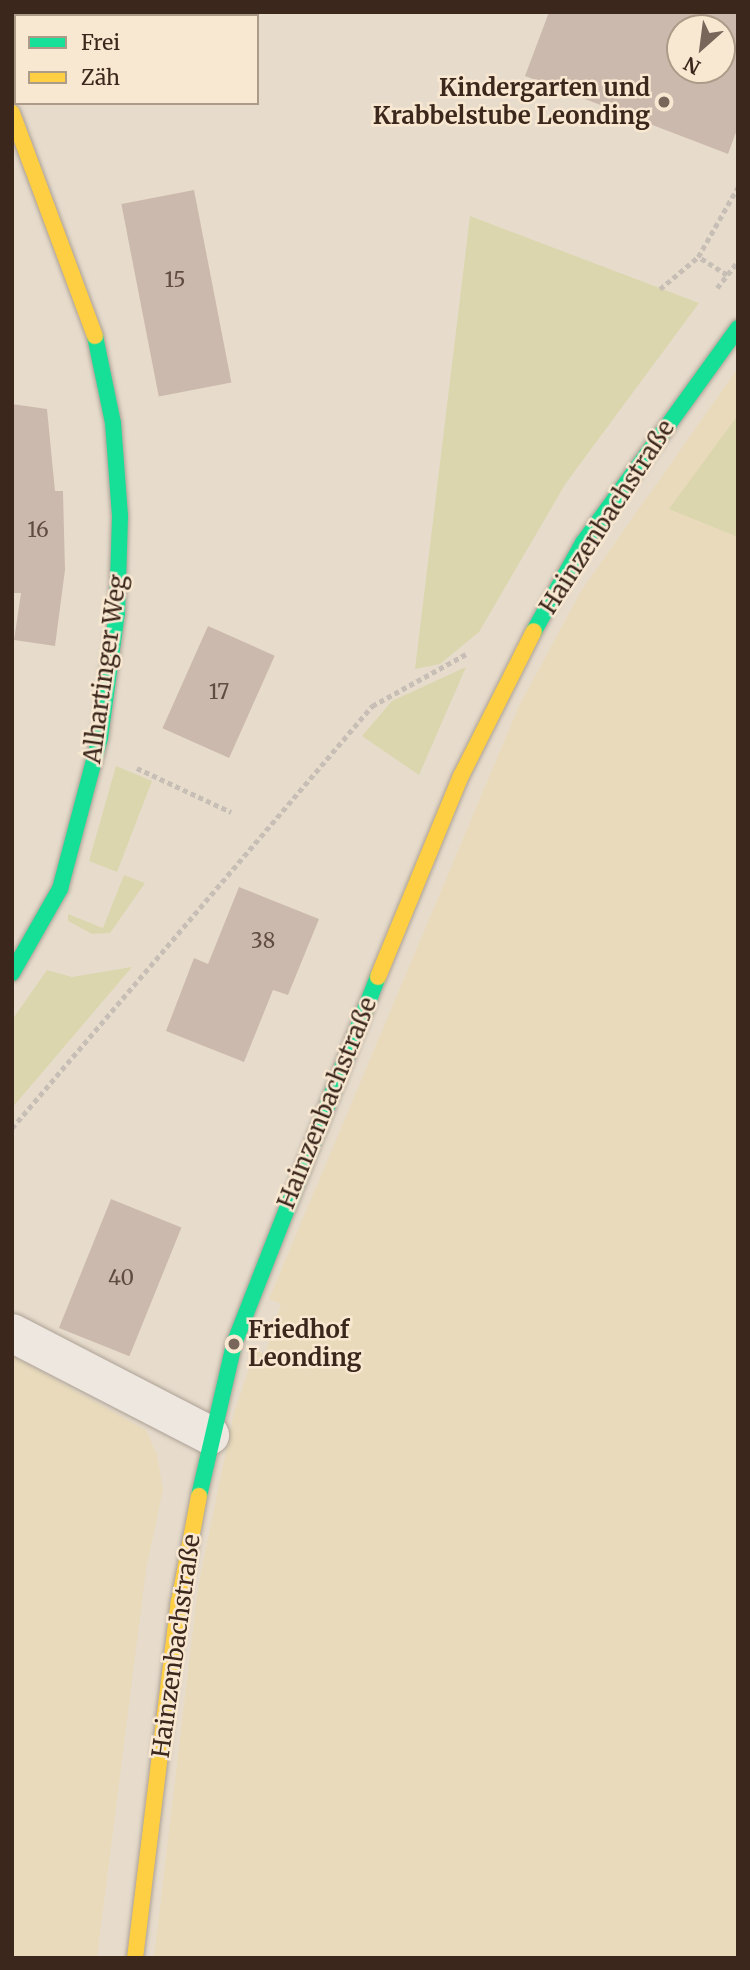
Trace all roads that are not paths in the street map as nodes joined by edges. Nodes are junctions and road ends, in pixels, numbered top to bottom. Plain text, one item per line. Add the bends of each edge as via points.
1 (12, 113) edge
2 (738, 328) edge
3 (12, 974) edge
4 (12, 1333) edge
5 (210, 1435) junction
6 (135, 1958) edge

1 - 3 street, Alhartinger Weg via 93,328 113,423 120,516 117,613 100,738 60,889
2 - 5 street, Hainzenbachstraße via 583,543 461,776 288,1195 234,1344
4 - 5 street
5 - 6 street, Hainzenbachstraße via 179,1602

